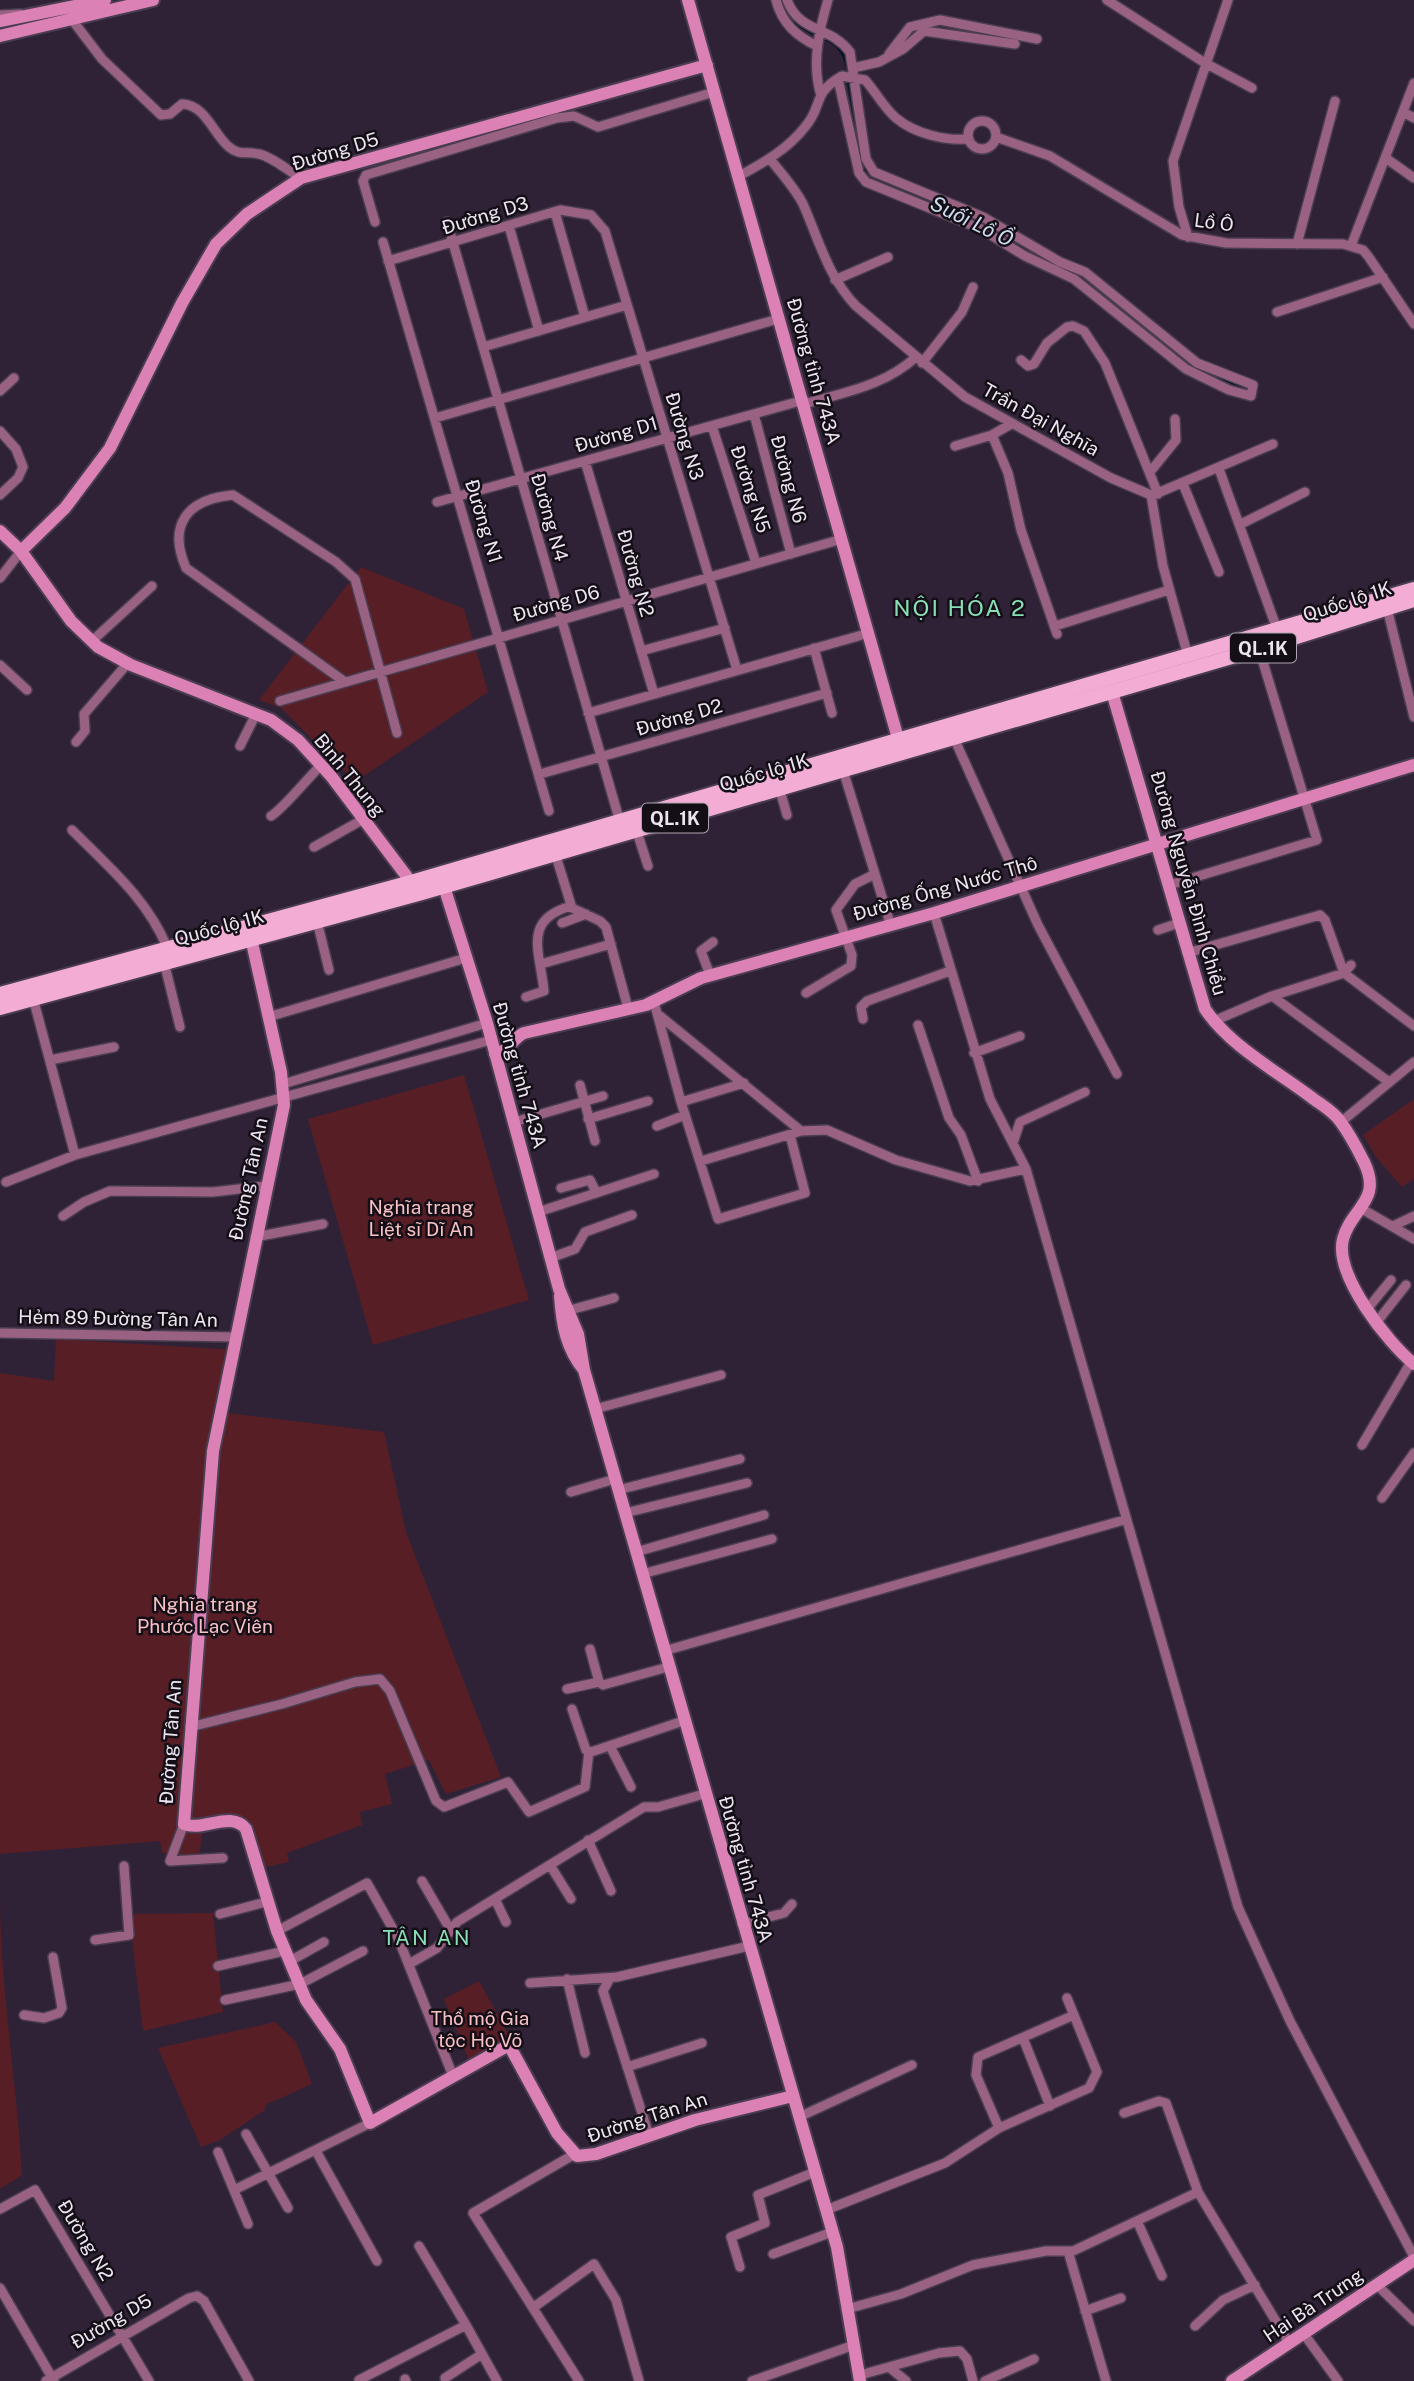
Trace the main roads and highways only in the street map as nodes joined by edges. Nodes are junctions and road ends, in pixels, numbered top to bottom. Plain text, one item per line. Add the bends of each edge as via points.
1 (1414, 589) edge
2 (1414, 600) edge
3 (1110, 685) junction
4 (900, 746) junction
5 (442, 879) junction
6 (416, 887) junction
7 (249, 932) junction
8 (166, 955) junction
9 (0, 994) edge
10 (0, 1008) edge

1 - 3 main road, Quốc lộ 1K / QL.1K via 1188,656
2 - 3 main road, Quốc lộ 1K / QL.1K via 1259,649
3 - 4 main road, Quốc lộ 1K / QL.1K
3 - 4 main road, Quốc lộ 1K / QL.1K via 954,738
4 - 5 main road, Quốc lộ 1K / QL.1K via 620,822
4 - 5 main road, Quốc lộ 1K / QL.1K via 843,770 555,853
5 - 6 main road, Quốc lộ 1K / QL.1K
6 - 7 main road, Quốc lộ 1K / QL.1K
6 - 7 main road, Quốc lộ 1K / QL.1K via 317,921
7 - 8 main road, Quốc lộ 1K / QL.1K
8 - 9 main road, Quốc lộ 1K / QL.1K
8 - 10 main road, Quốc lộ 1K / QL.1K

